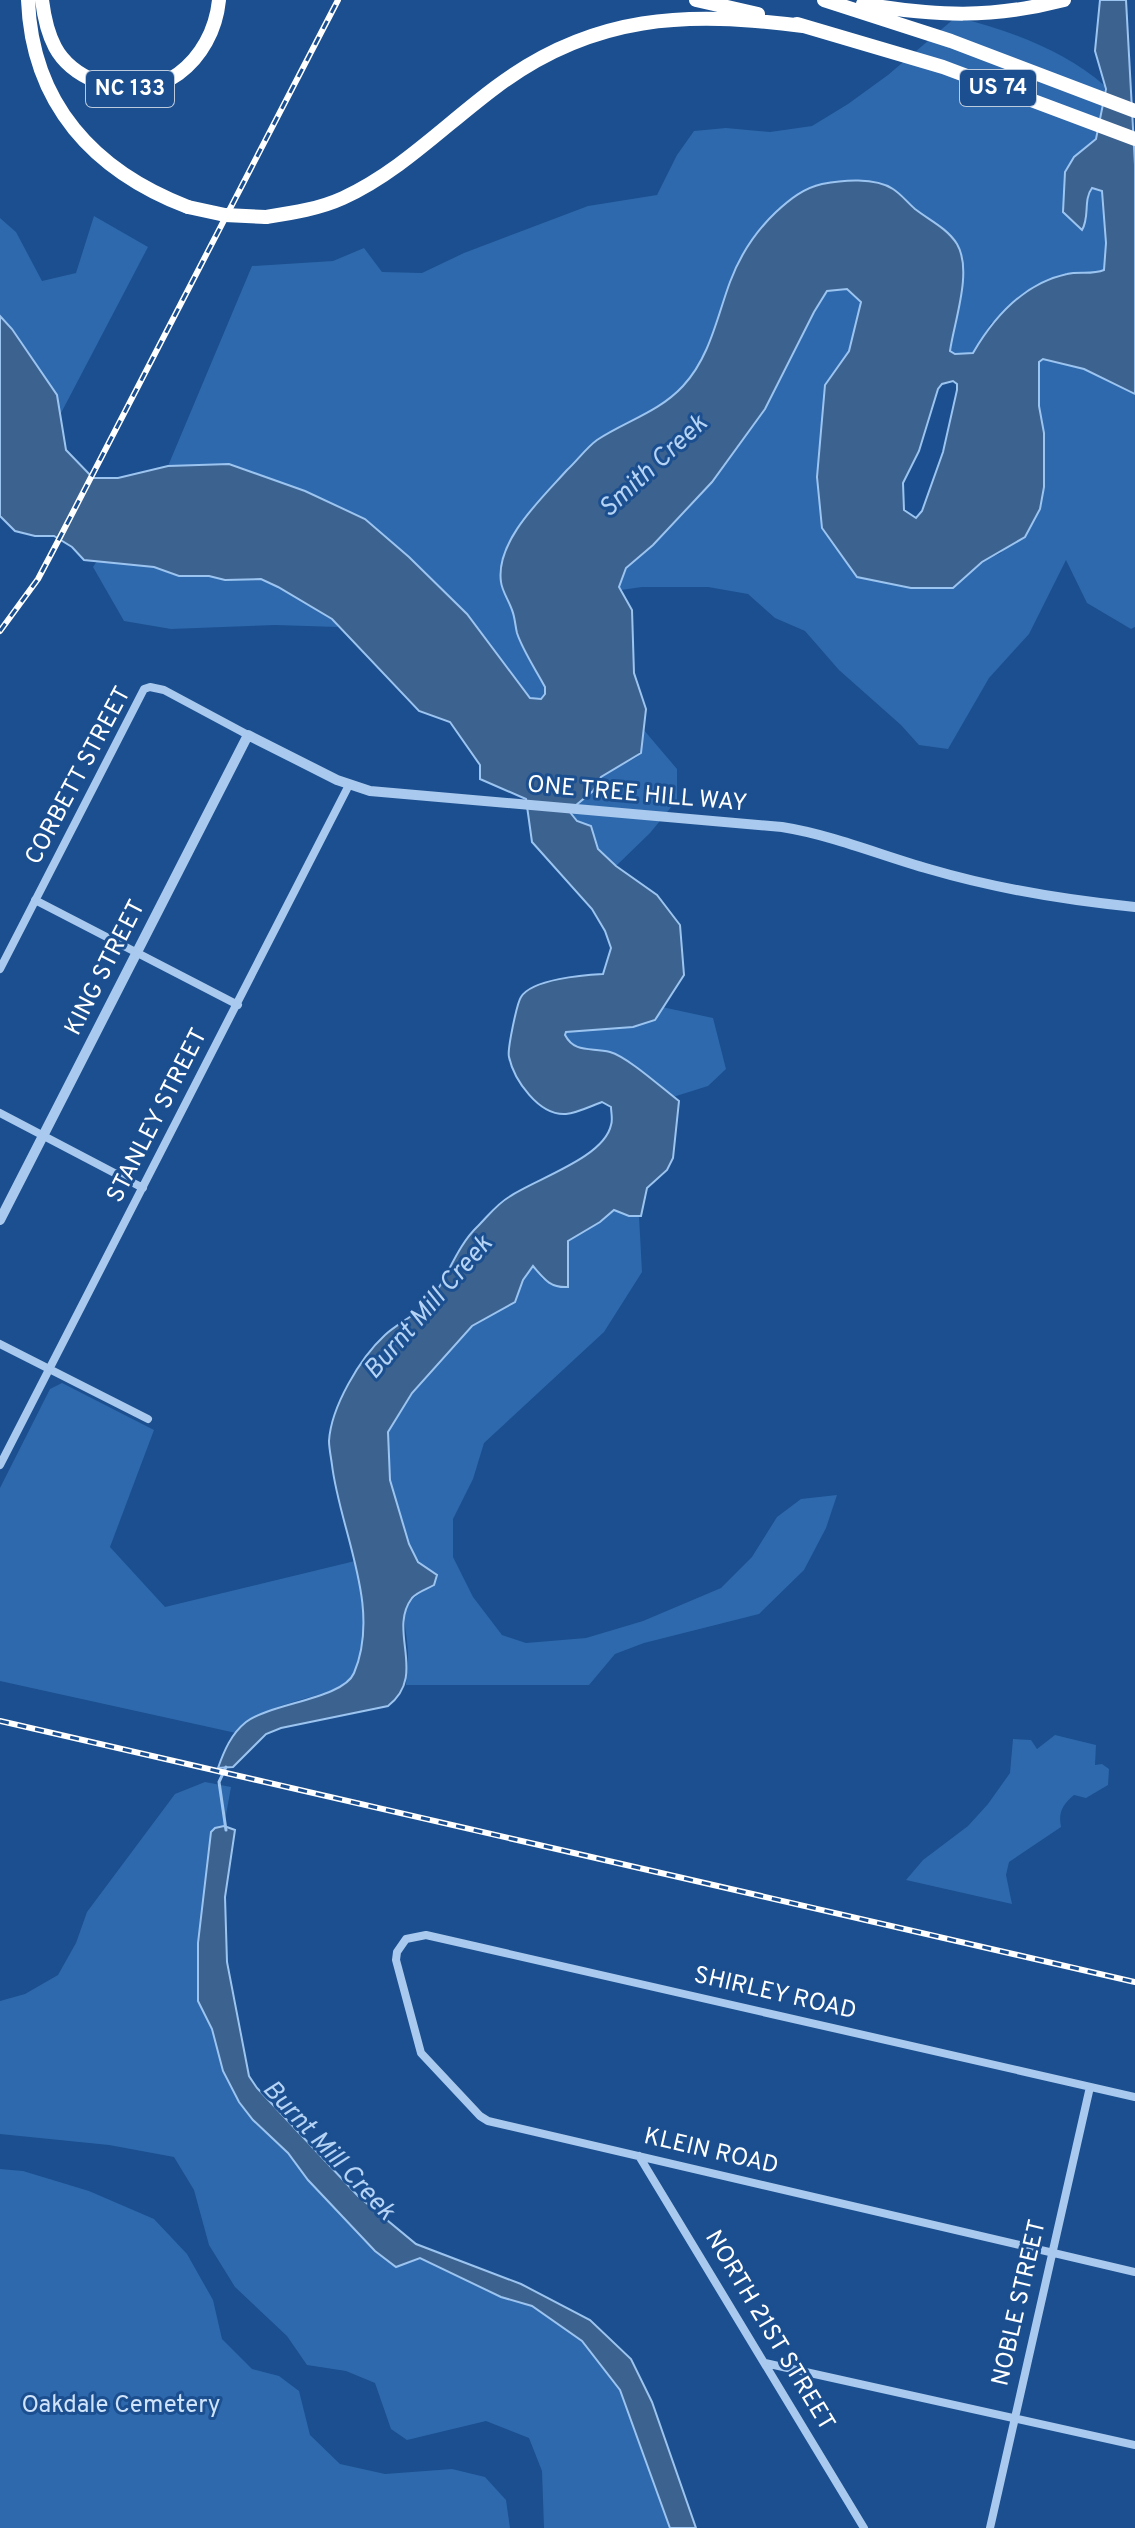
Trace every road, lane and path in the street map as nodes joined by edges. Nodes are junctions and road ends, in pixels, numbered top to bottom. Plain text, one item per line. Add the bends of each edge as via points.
1 (28, 0) edge
2 (42, 0) edge
3 (219, 0) edge
4 (696, 0) edge
5 (824, 0) edge
6 (839, 0) edge
7 (1064, 0) edge
8 (870, 10) junction
9 (803, 26) junction
10 (1135, 111) edge
11 (1135, 139) edge
12 (150, 687) joint
13 (248, 735) junction
14 (349, 785) junction
15 (35, 900) junction
16 (1135, 907) edge
17 (136, 952) junction
18 (0, 969) edge
19 (238, 1005) junction
20 (0, 1113) edge
21 (44, 1136) junction
22 (143, 1188) junction
23 (0, 1220) edge
24 (0, 1344) edge
25 (49, 1370) junction
26 (148, 1419) dead end
27 (0, 1465) edge
28 (406, 1939) joint
29 (1090, 2087) junction
30 (1135, 2097) edge
31 (639, 2156) junction
32 (1052, 2254) junction
33 (1135, 2272) edge
34 (765, 2363) junction
35 (1014, 2417) junction
36 (1135, 2445) edge
37 (864, 2528) edge
38 (990, 2528) edge

1 - 9 highway, bridge via 39,67 74,129 98,156 156,195 188,207 266,217 341,199 373,182 497,86 575,42 647,21 685,18
2 - 3 highway, NC 133 via 49,33 68,64 93,81 128,89 158,85 190,65 209,40
4 - 9 highway, US 74
5 - 8 highway, US 74
6 - 8 highway
7 - 8 highway via 984,15
8 - 10 highway, US 74
9 - 11 highway, US 74 via 943,67
12 - 13 street, ONE TREE HILL WAY
12 - 15 street, CORBETT STREET via 140,694
13 - 14 street, ONE TREE HILL WAY
13 - 17 street, KING STREET
14 - 16 street, ONE TREE HILL WAY via 385,793 782,827 971,880
14 - 19 street, STANLEY STREET
15 - 17 street
15 - 18 street, CORBETT STREET
17 - 19 street
17 - 21 street, KING STREET
19 - 22 street, STANLEY STREET
20 - 21 street
21 - 22 street
21 - 23 street, KING STREET
22 - 25 street, STANLEY STREET
24 - 25 street
25 - 26 street
25 - 27 street, STANLEY STREET
28 - 29 street, SHIRLEY ROAD via 426,1935
28 - 31 street, KLEIN ROAD via 396,1960 421,2053 480,2116
29 - 30 street, SHIRLEY ROAD
29 - 32 street, NOBLE STREET
31 - 32 street, KLEIN ROAD
31 - 34 street, NORTH 21ST STREET
32 - 33 street, KLEIN ROAD
32 - 35 street, NOBLE STREET
34 - 35 street
34 - 37 street, NORTH 21ST STREET
35 - 36 street
35 - 38 street, NOBLE STREET

